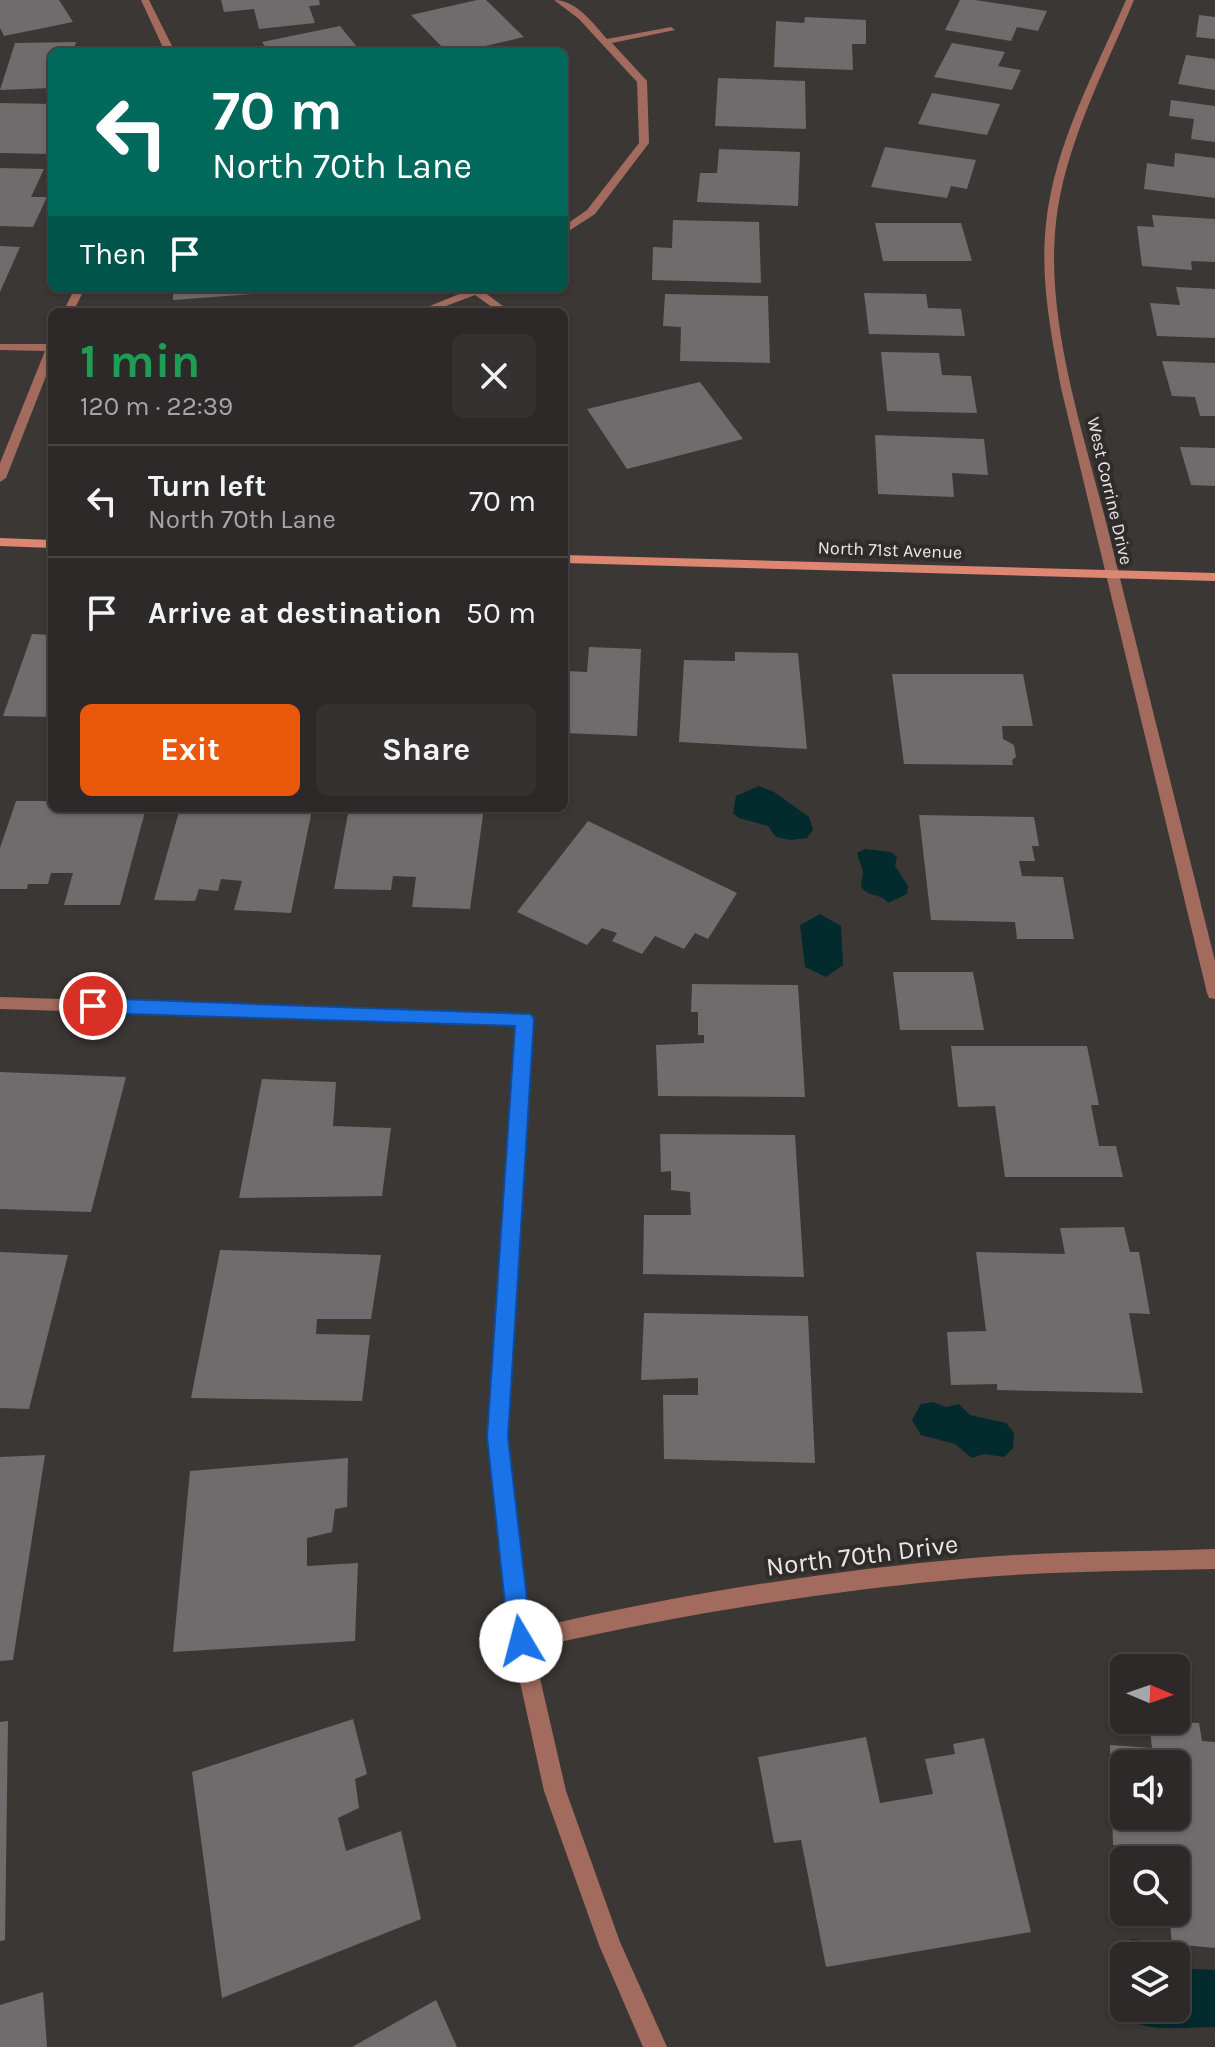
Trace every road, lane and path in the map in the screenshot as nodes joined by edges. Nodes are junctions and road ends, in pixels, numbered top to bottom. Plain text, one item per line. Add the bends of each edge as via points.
1 (145, 0) edge
2 (558, 0) edge
3 (1130, 0) edge
4 (671, 30) dead end
5 (604, 42) junction
6 (168, 48) edge
7 (568, 228) edge
8 (475, 292) edge
9 (483, 292) edge
10 (431, 308) edge
11 (501, 308) edge
12 (0, 347) edge
13 (48, 348) edge
14 (48, 358) edge
15 (0, 478) edge
16 (0, 542) edge
17 (48, 544) edge
18 (568, 559) edge
19 (1111, 575) junction
20 (1215, 577) edge
21 (1215, 993) edge
22 (0, 1003) edge
23 (1215, 1559) edge
24 (521, 1641) junction
25 (655, 2047) edge

1 - 6 street
2 - 5 street
3 - 19 street, West Corrine Drive via 1071,143 1051,223 1057,343
4 - 5 street
5 - 7 street via 642,81 644,143 591,212
8 - 10 street
9 - 11 street
12 - 13 street
14 - 15 street
16 - 17 street
18 - 19 street, North 71st Avenue
19 - 20 street, North 71st Avenue
19 - 21 street, West Corrine Drive
22 - 24 street via 525,1019 497,1437
23 - 24 street, North 70th Drive via 960,1569 736,1597
24 - 25 street via 555,1791 610,1945

